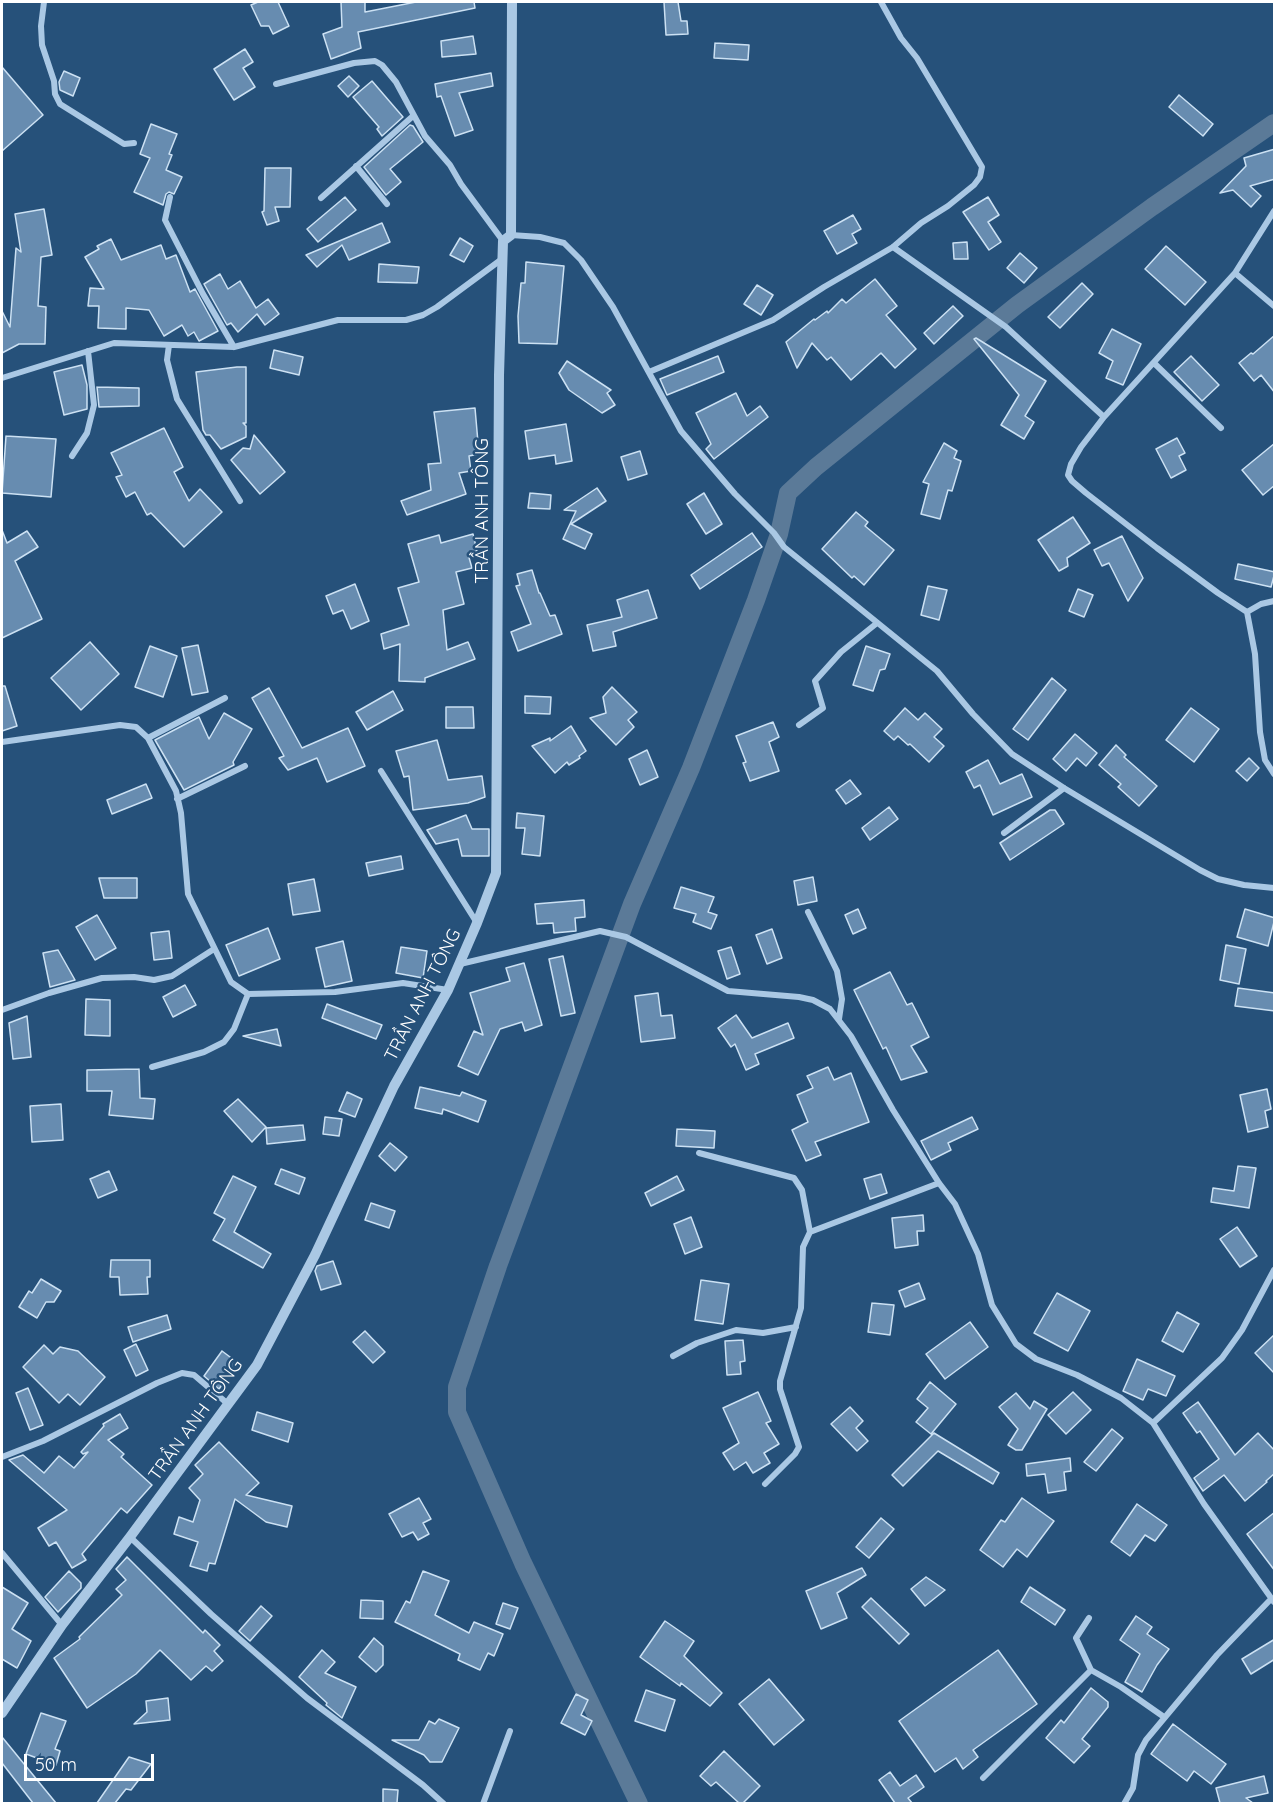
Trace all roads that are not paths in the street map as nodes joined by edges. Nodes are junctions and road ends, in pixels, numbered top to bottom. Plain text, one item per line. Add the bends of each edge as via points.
1 (44, 2) edge
2 (512, 2) edge
3 (881, 2) edge
4 (276, 84) dead end
5 (413, 116) junction
6 (134, 143) dead end
7 (356, 166) junction
8 (170, 197) dead end
9 (321, 198) dead end
10 (387, 204) dead end
11 (1275, 211) edge
12 (507, 238) junction
13 (894, 247) junction
14 (502, 258) junction
15 (1235, 273) junction
16 (1275, 306) edge
17 (169, 345) junction
18 (234, 347) junction
19 (88, 351) junction
20 (1154, 363) junction
21 (649, 372) junction
22 (2, 378) edge
23 (1104, 417) junction
24 (1221, 428) dead end
25 (72, 456) dead end
26 (240, 501) dead end
27 (1275, 601) edge
28 (1247, 612) junction
29 (877, 623) junction
30 (225, 698) dead end
31 (799, 725) dead end
32 (148, 738) junction
33 (2, 742) edge
34 (245, 766) dead end
35 (381, 771) dead end
36 (1275, 774) edge
37 (1064, 788) junction
38 (177, 799) junction
39 (1004, 833) dead end
40 (1275, 888) edge
41 (808, 912) dead end
42 (477, 923) junction
43 (214, 949) junction
44 (460, 964) junction
45 (448, 990) junction
46 (248, 994) junction
47 (2, 1010) edge
48 (839, 1019) junction
49 (152, 1067) dead end
50 (699, 1153) dead end
51 (939, 1183) junction
52 (810, 1232) junction
53 (1275, 1270) edge
54 (796, 1327) junction
55 (673, 1356) dead end
56 (228, 1404) junction
57 (1153, 1423) junction
58 (2, 1457) edge
59 (765, 1484) dead end
60 (130, 1538) junction
61 (2, 1553) edge
62 (1274, 1601) edge
63 (1089, 1618) dead end
64 (62, 1625) junction
65 (1091, 1670) junction
66 (2, 1713) edge
67 (1164, 1717) junction
68 (510, 1731) dead end
69 (983, 1778) dead end
70 (444, 1803) edge
71 (483, 1803) edge
72 (1124, 1803) edge

1 - 6 street via 42,45 60,104 124,144
2 - 12 street, TRẦN ANH TÔNG
3 - 13 street via 982,167 974,185 921,222
4 - 5 street via 354,63 375,62 396,82
5 - 7 street
5 - 12 street via 461,184
7 - 9 street
7 - 10 street
8 - 18 street via 165,220
11 - 15 street
12 - 14 street, TRẦN ANH TÔNG
12 - 21 street via 540,237 564,243 581,260 612,307
13 - 21 street via 773,320
13 - 23 street via 1006,327
14 - 18 street via 423,315 406,320 338,320
14 - 42 street, TRẦN ANH TÔNG via 496,873
15 - 16 street
15 - 20 street
17 - 18 street
17 - 19 street via 114,343
17 - 26 street via 167,360 177,399
19 - 22 street
19 - 25 street via 94,405 87,433
20 - 23 street
20 - 24 street
21 - 29 street via 681,431 735,494 784,547
23 - 28 street via 1071,464 1068,475 1072,481
27 - 28 street
28 - 36 street via 1255,654 1260,732 1265,760
29 - 31 street via 841,652 815,681 823,708
29 - 37 street via 937,671 1012,754
30 - 32 street
32 - 33 street via 136,727 120,725
32 - 38 street
34 - 38 street
35 - 42 street
37 - 39 street
37 - 40 street via 1200,870 1227,881
38 - 43 street via 188,894
41 - 48 street via 837,971 842,999
42 - 44 street, TRẦN ANH TÔNG
43 - 46 street via 231,982
43 - 47 street via 172,976 154,980 102,978
44 - 45 street, TRẦN ANH TÔNG
44 - 48 street via 600,931 626,937 728,992 813,1000
45 - 46 street via 403,983 335,992
45 - 56 street, TRẦN ANH TÔNG via 394,1086 315,1255 257,1365
46 - 49 street via 234,1029 224,1042
48 - 51 street
50 - 52 street via 794,1178 802,1190
51 - 52 street
51 - 57 street via 955,1204 978,1254 992,1305 1016,1344 1036,1359 1121,1398
52 - 54 street via 804,1246 801,1308
53 - 57 street via 1222,1358
54 - 55 street via 763,1333 736,1330
54 - 59 street via 780,1389 799,1447
56 - 58 street via 194,1375 182,1373
56 - 60 street, TRẦN ANH TÔNG
57 - 62 street via 1204,1504
60 - 64 street, TRẦN ANH TÔNG
60 - 70 street via 308,1698
61 - 64 street
62 - 67 street via 1216,1655
63 - 65 street via 1076,1638
64 - 66 street, TRẦN ANH TÔNG
65 - 67 street
65 - 69 street
67 - 72 street via 1138,1755 1132,1788
68 - 71 street

